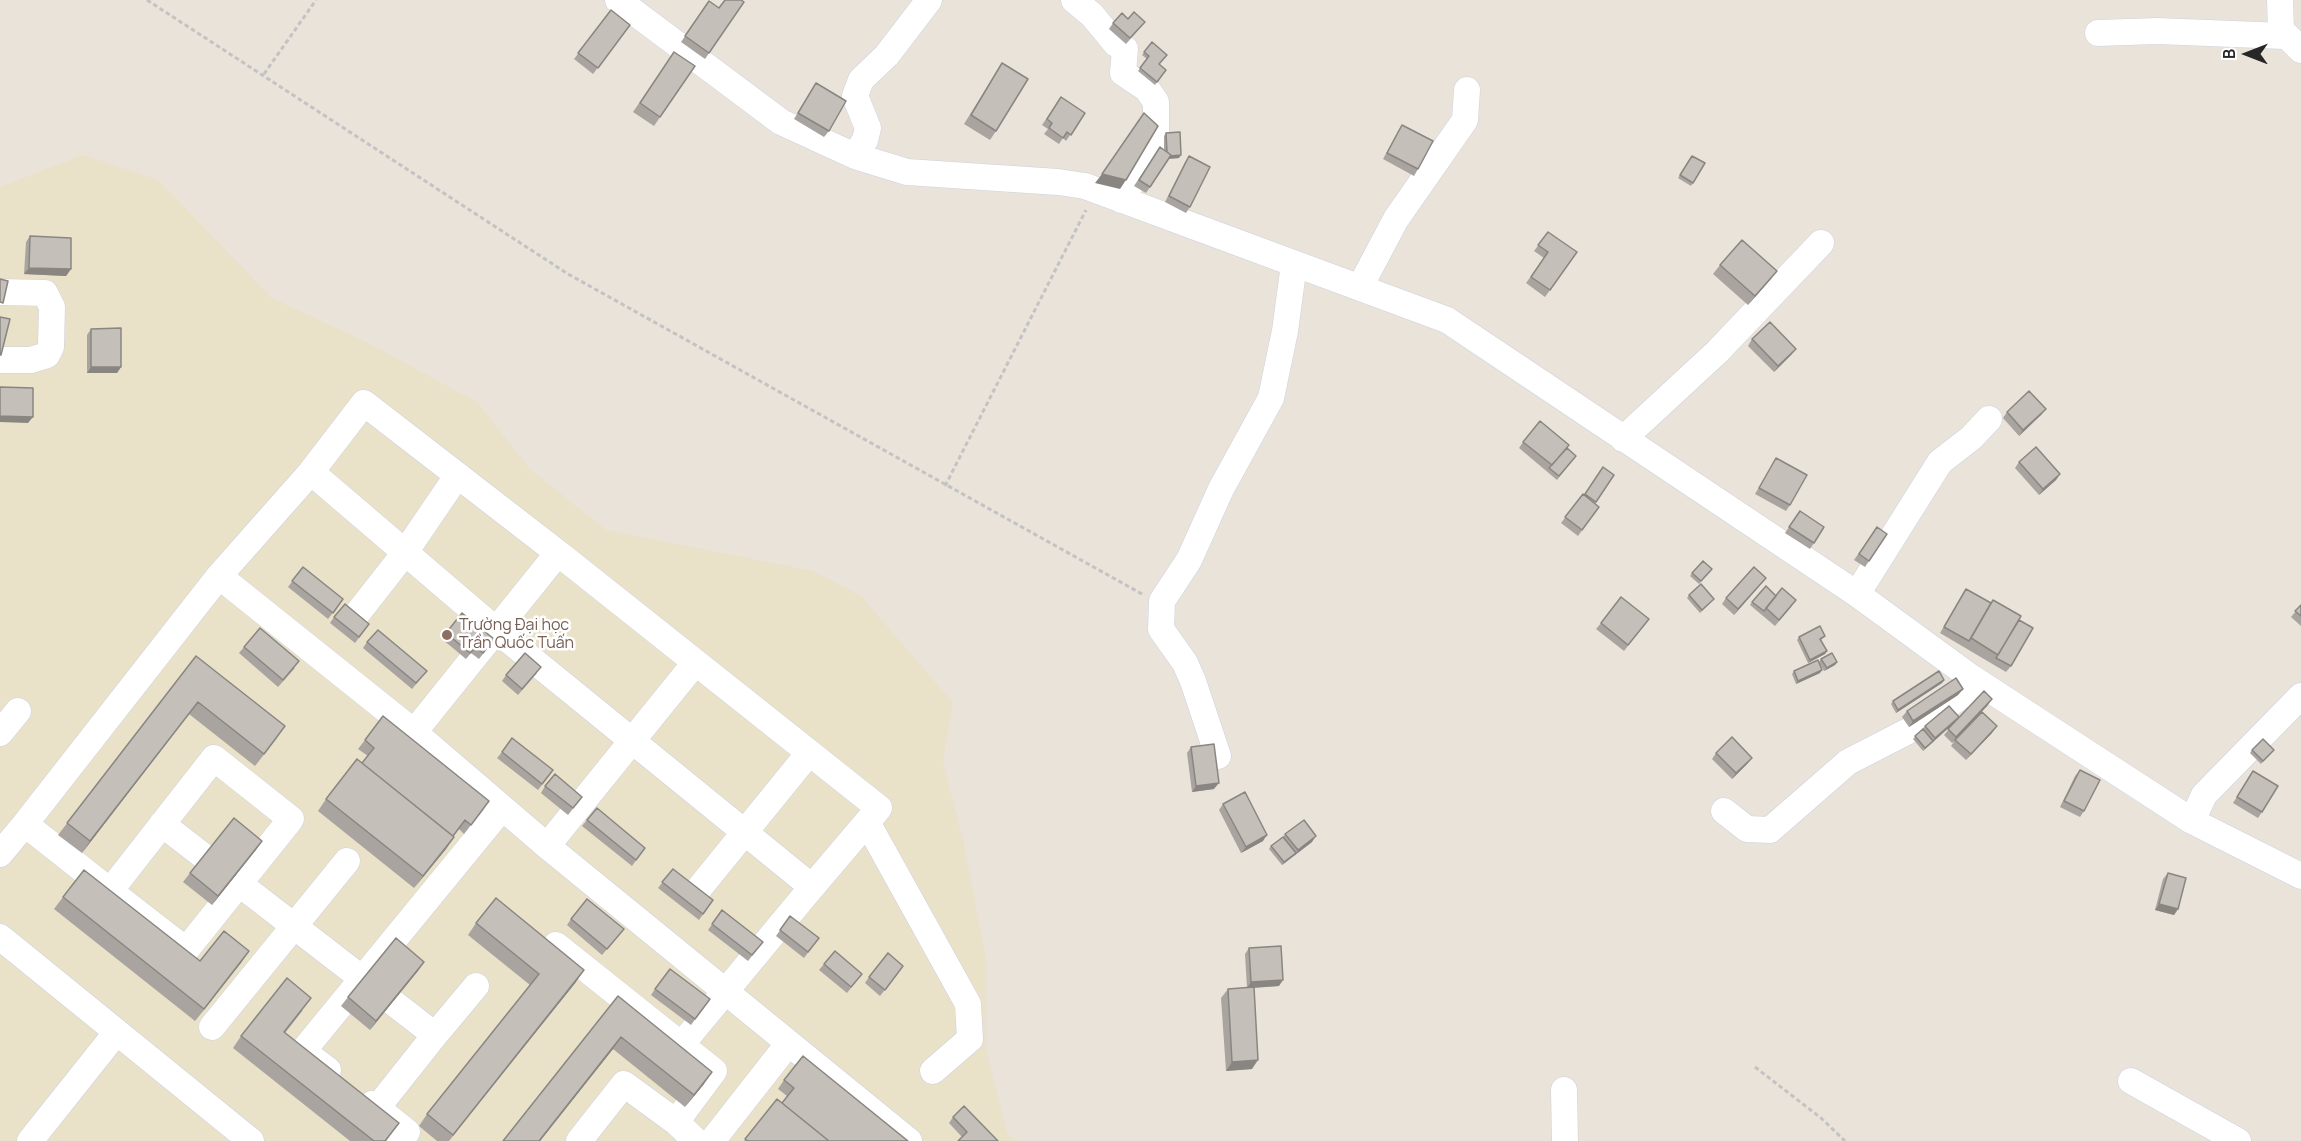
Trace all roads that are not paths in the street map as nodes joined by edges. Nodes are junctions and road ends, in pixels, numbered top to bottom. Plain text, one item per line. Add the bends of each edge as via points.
1 (618, 0) edge
2 (929, 0) edge
3 (1074, 0) edge
4 (2280, 0) edge
5 (2098, 33) dead end
6 (2293, 43) edge
7 (1467, 90) dead end
8 (855, 156) junction
9 (1121, 200) junction
10 (1821, 243) dead end
11 (1294, 264) junction
12 (1360, 287) junction
13 (0, 292) edge
14 (0, 360) edge
15 (1989, 418) dead end
16 (1623, 439) junction
17 (311, 472) junction
18 (457, 476) junction
19 (558, 553) junction
20 (404, 554) junction
21 (219, 576) junction
22 (1857, 594) junction
23 (357, 614) edge
24 (496, 630) junction
25 (695, 663) junction
26 (1972, 678) junction
27 (2301, 696) edge
28 (18, 711) dead end
29 (414, 732) junction
30 (0, 733) edge
31 (633, 741) junction
32 (809, 753) junction
33 (1218, 756) edge
34 (502, 808) junction
35 (1724, 811) dead end
36 (2192, 821) junction
37 (867, 822) junction
38 (25, 824) junction
39 (162, 824) junction
40 (744, 830) junction
41 (547, 846) junction
42 (0, 854) edge
43 (346, 861) dead end
44 (2301, 876) edge
45 (239, 884) junction
46 (812, 887) junction
47 (110, 891) junction
48 (696, 891) edge
49 (293, 926) junction
50 (0, 937) edge
51 (556, 945) edge
52 (361, 980) junction
53 (476, 986) dead end
54 (726, 991) junction
55 (212, 1027) dead end
56 (116, 1033) junction
57 (435, 1035) junction
58 (788, 1044) junction
59 (681, 1045) junction
60 (933, 1071) dead end
61 (2130, 1081) dead end
62 (1564, 1090) dead end
63 (377, 1108) junction
64 (676, 1122) junction
65 (408, 1138) edge
66 (30, 1141) edge
67 (251, 1141) edge
68 (579, 1141) edge
69 (696, 1141) edge
70 (712, 1141) edge
71 (909, 1141) edge
72 (1565, 1141) edge
73 (2238, 1141) edge

1 - 8 street via 781,122
2 - 8 street via 861,80 855,96 868,128
3 - 9 street via 1125,50 1123,73 1147,89 1156,102 1154,146
4 - 6 street via 2279,21
5 - 6 street via 2157,31
7 - 12 street via 1465,120 1396,219
8 - 9 street via 907,172 1058,182
9 - 11 street
10 - 16 street via 1717,352
11 - 12 street
11 - 33 street via 1271,398 1221,489 1189,560 1161,605 1161,629 1185,663
12 - 16 street via 1447,320
13 - 14 street via 45,293 52,307 52,335 47,355 40,359
15 - 22 street via 1940,462
16 - 22 street
17 - 18 street via 364,403
17 - 20 street
17 - 21 street
18 - 19 street
18 - 20 street
19 - 24 street
19 - 25 street
20 - 23 street
20 - 24 street
21 - 29 street
21 - 38 street
22 - 26 street
24 - 29 street
24 - 31 street
25 - 31 street
25 - 32 street
26 - 35 street via 1964,694 1918,726 1848,762 1770,830 1747,829
26 - 36 street
27 - 36 street via 2205,795
28 - 30 street
29 - 34 street
31 - 40 street
31 - 41 street
32 - 37 street via 879,807
32 - 40 street
34 - 41 street
34 - 52 street
36 - 44 street
37 - 46 street
37 - 60 street via 968,1004 970,1039
38 - 42 street
38 - 47 street
39 - 45 street
39 - 45 street via 214,758 291,819
39 - 47 street
40 - 46 street
40 - 48 street
41 - 54 street
43 - 49 street
45 - 47 street via 186,950
45 - 49 street
46 - 54 street
49 - 52 street
49 - 55 street
50 - 56 street
51 - 59 street
52 - 57 street
52 - 63 street via 303,1051
53 - 57 street
54 - 58 street
54 - 59 street
56 - 66 street
56 - 67 street
57 - 63 street
58 - 70 street
58 - 71 street
59 - 64 street via 714,1071
61 - 73 street
62 - 72 street
63 - 65 street
64 - 68 street via 624,1084
64 - 69 street

